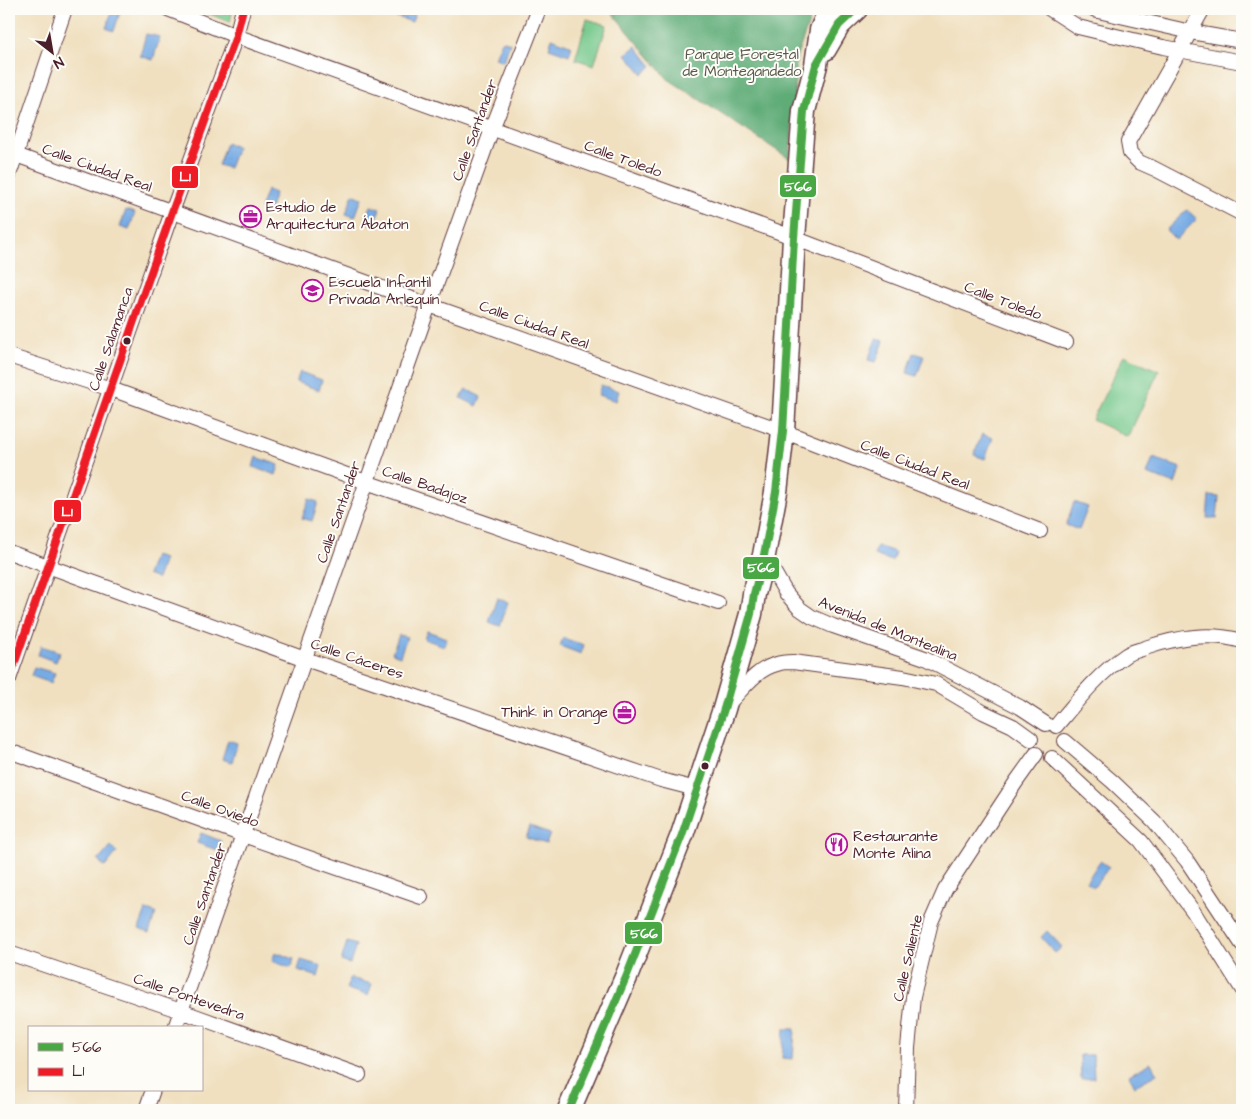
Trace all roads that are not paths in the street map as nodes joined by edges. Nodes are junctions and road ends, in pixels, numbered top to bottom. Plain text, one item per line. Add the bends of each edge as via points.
1 (65, 9) edge
2 (168, 9) edge
3 (243, 9) edge
4 (539, 9) edge
5 (830, 9) edge
6 (856, 9) edge
7 (1050, 9) edge
8 (1094, 9) edge
9 (1203, 9) edge
10 (1191, 32) junction
11 (236, 36) junction
12 (1242, 42) edge
13 (1180, 50) junction
14 (1242, 62) edge
15 (816, 64) junction
16 (492, 129) junction
17 (16, 155) junction
18 (9, 175) edge
19 (172, 212) junction
20 (1242, 214) edge
21 (794, 238) junction
22 (429, 305) junction
23 (1066, 342) dead end
24 (9, 356) edge
25 (111, 388) junction
26 (783, 431) junction
27 (366, 482) junction
28 (1040, 531) dead end
29 (9, 552) edge
30 (764, 555) junction
31 (48, 566) junction
32 (718, 603) dead end
33 (1242, 641) edge
34 (305, 658) junction
35 (9, 679) edge
36 (724, 708) junction
37 (1051, 725) junction
38 (1031, 739) junction
39 (1065, 741) junction
40 (9, 751) edge
41 (1036, 754) junction
42 (1052, 758) junction
43 (696, 789) junction
44 (243, 835) junction
45 (421, 897) dead end
46 (1242, 944) edge
47 (9, 952) edge
48 (1242, 989) edge
49 (181, 1011) junction
50 (176, 1026) edge
51 (359, 1074) dead end
52 (152, 1092) edge
53 (146, 1110) edge
54 (569, 1110) edge
55 (906, 1110) edge

1 - 17 street
2 - 11 street, Calle Toledo
3 - 11 street, Calle Salamanca
4 - 16 street, Calle Santander
5 - 15 main road via 821,30
6 - 15 main road via 839,25
7 - 13 street via 1078,27
8 - 10 street
9 - 10 street
10 - 12 street
10 - 13 street
11 - 16 street, Calle Toledo
11 - 19 street, Calle Salamanca
13 - 14 street
13 - 20 street via 1128,142 1130,153 1139,162
15 - 21 main road via 804,111
16 - 21 street, Calle Toledo
16 - 22 street, Calle Santander
17 - 18 street
17 - 19 street, Calle Ciudad Real
19 - 22 street, Calle Ciudad Real
19 - 25 street, Calle Salamanca
21 - 23 street, Calle Toledo
21 - 26 main road
22 - 26 street, Calle Ciudad Real
22 - 27 street, Calle Santander
24 - 25 street, Calle Badajoz
25 - 27 street, Calle Badajoz
25 - 31 street, Calle Salamanca
26 - 28 street, Calle Ciudad Real
26 - 30 main road
27 - 32 street, Calle Badajoz
27 - 34 street, Calle Santander
29 - 31 street, Calle Cáceres
30 - 36 main road
30 - 37 street, Avenida de Montealina via 786,593 812,617 925,658
31 - 34 street, Calle Cáceres
31 - 35 street, Calle Salamanca
33 - 37 street via 1198,636 1168,640 1128,654 1100,676
34 - 43 street, Calle Cáceres via 661,780
34 - 44 street, Calle Santander
36 - 38 street via 754,676 778,663 793,662 936,684
36 - 43 main road
37 - 38 street via 1039,727
37 - 39 street via 1060,730
38 - 41 street
39 - 42 street via 1063,748
39 - 46 street via 1154,821 1187,861
40 - 44 street, Calle Oviedo
41 - 42 street
41 - 55 street, Calle Saliente via 945,890 931,922 913,996
42 - 48 street via 1140,841 1193,911
43 - 54 main road via 682,835 627,976
44 - 45 street, Calle Oviedo
44 - 49 street, Calle Santander
47 - 49 street, Calle Pontevedra
49 - 50 street, Calle Santander
49 - 51 street, Calle Pontevedra
52 - 53 street

